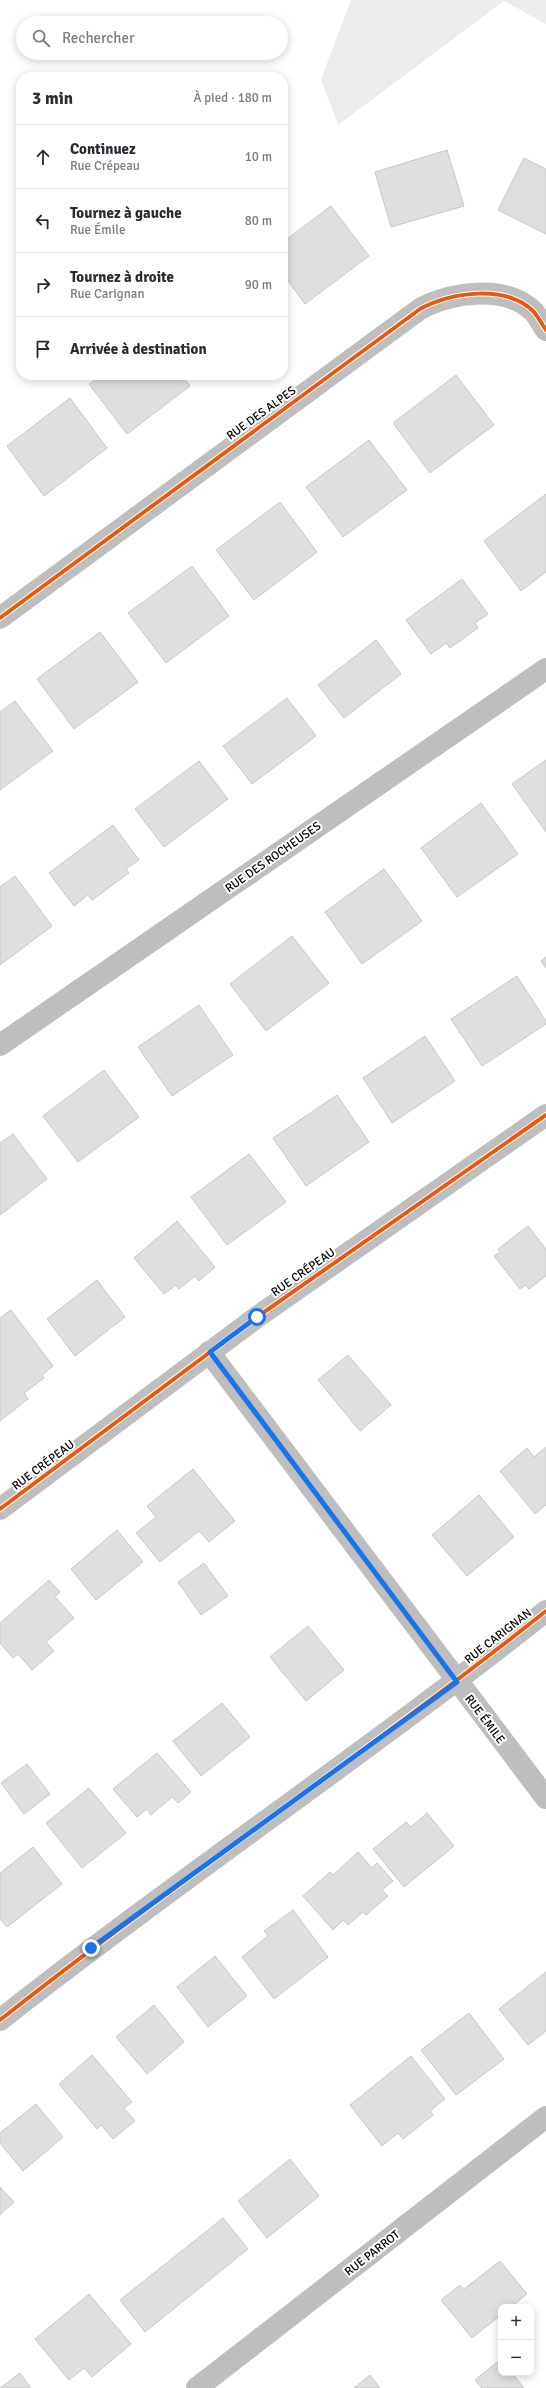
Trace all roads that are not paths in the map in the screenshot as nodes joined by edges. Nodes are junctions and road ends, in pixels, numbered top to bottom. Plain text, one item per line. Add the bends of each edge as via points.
1 (546, 330) edge
2 (0, 618) edge
3 (546, 669) edge
4 (0, 1045) edge
5 (546, 1115) edge
6 (210, 1352) junction
7 (0, 1509) edge
8 (546, 1611) edge
9 (457, 1682) junction
10 (546, 1798) edge
11 (0, 2020) edge
12 (546, 2117) edge
13 (197, 2388) edge

1 - 2 street, RUE DES ALPES via 533,312 518,301 503,296 479,293 436,300 420,309
3 - 4 street, RUE DES ROCHEUSES
5 - 6 street, RUE CRÉPEAU
6 - 7 street, RUE CRÉPEAU
6 - 9 street, RUE ÉMILE
8 - 9 street, RUE CARIGNAN
9 - 10 street, RUE ÉMILE
9 - 11 street, RUE CARIGNAN via 91,1948
12 - 13 street, RUE PARROT

